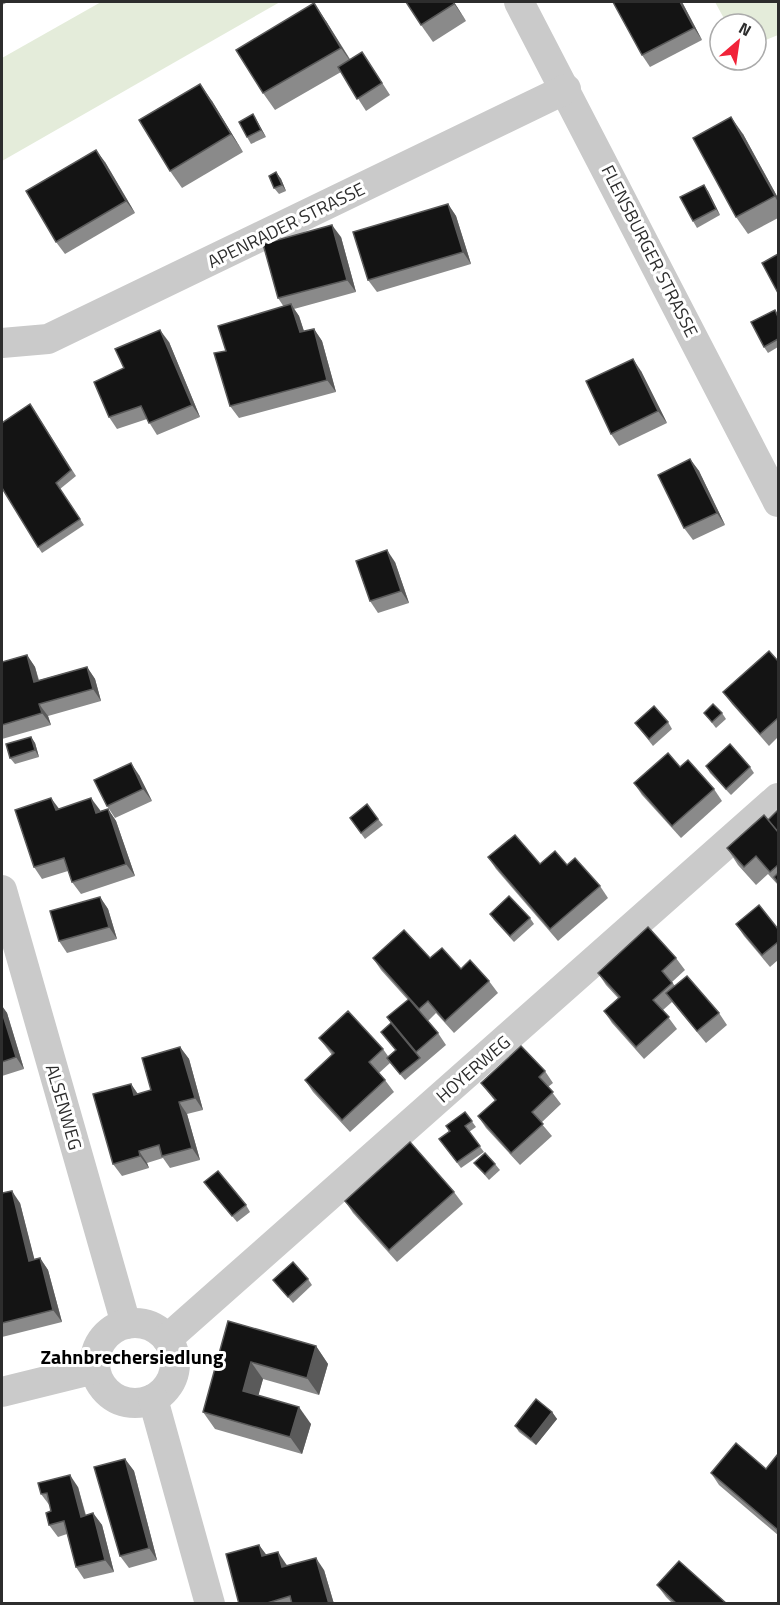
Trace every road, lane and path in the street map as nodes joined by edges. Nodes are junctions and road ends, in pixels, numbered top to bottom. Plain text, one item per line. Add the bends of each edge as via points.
1 (519, 2) edge
2 (566, 90) junction
3 (2, 343) edge
4 (778, 502) edge
5 (778, 798) edge
6 (2, 890) edge
7 (126, 1324) junction
8 (167, 1339) junction
9 (95, 1369) junction
10 (2, 1392) edge
11 (153, 1399) junction
12 (210, 1604) edge

1 - 2 street, FLENSBURGER STRASSE
2 - 3 street, APENRADER STRASSE via 48,339
2 - 4 street, FLENSBURGER STRASSE
5 - 8 street, HOYERWEG
6 - 7 street, ALSENWEG
7 - 8 street via 149,1326
7 - 9 street via 105,1336 95,1357
8 - 11 street via 173,1349 174,1372 163,1392
9 - 10 street
9 - 11 street via 99,1381 116,1399 135,1403
11 - 12 street

